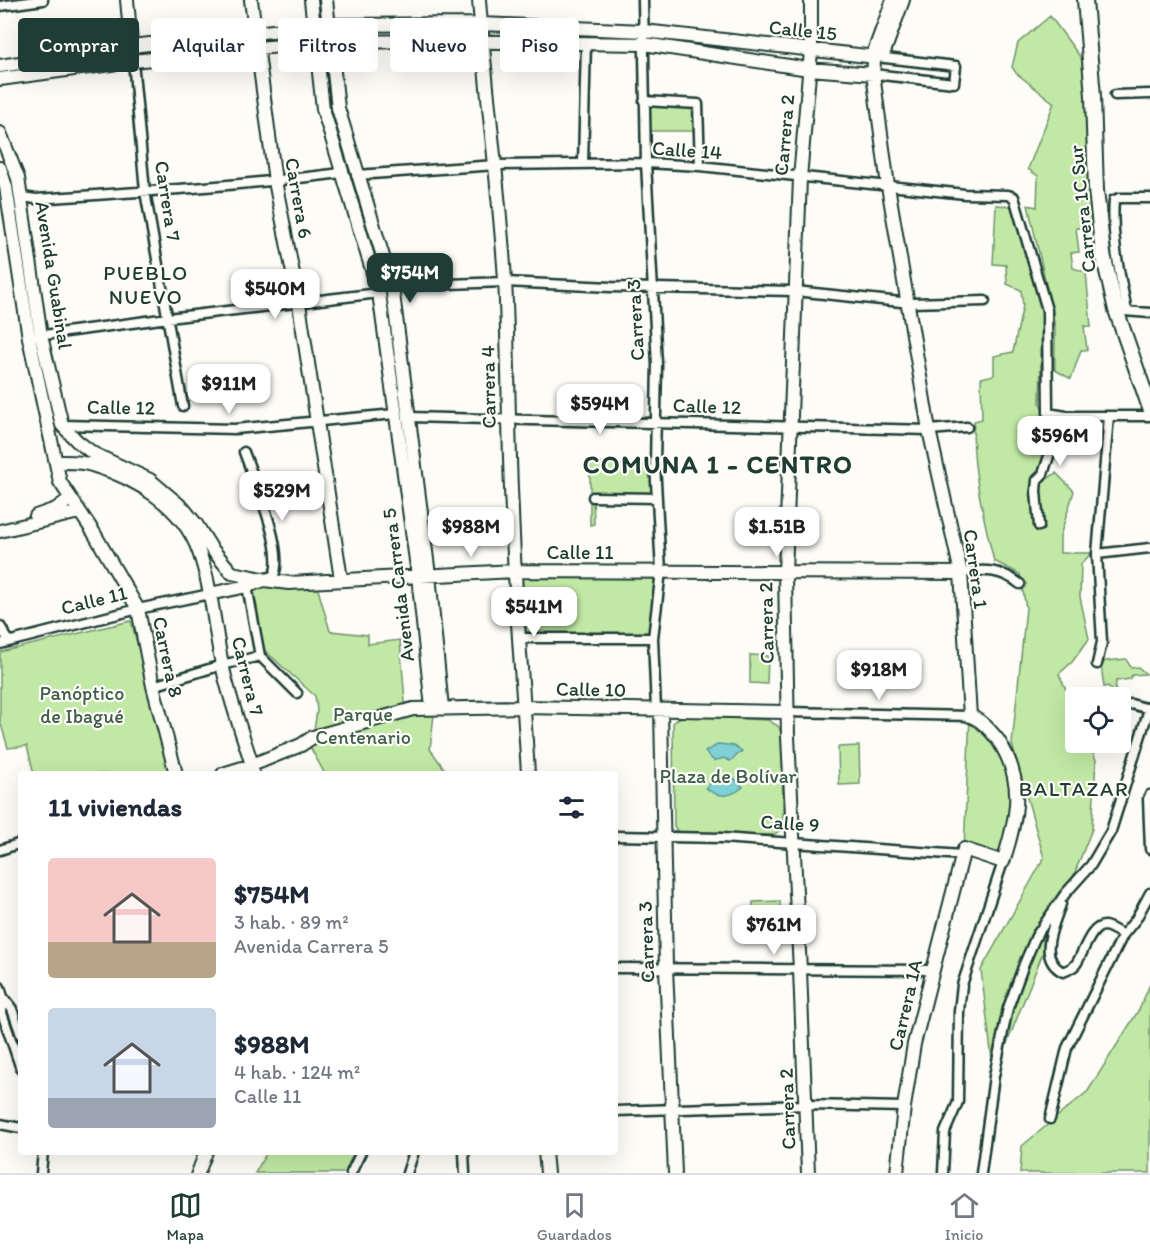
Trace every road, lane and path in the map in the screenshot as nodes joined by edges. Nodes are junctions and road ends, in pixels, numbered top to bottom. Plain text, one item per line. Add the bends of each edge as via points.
1 (43, 0) edge
2 (127, 0) edge
3 (251, 0) edge
4 (311, 0) edge
5 (326, 0) edge
6 (479, 0) edge
7 (643, 0) edge
8 (811, 0) edge
9 (893, 0) edge
10 (903, 0) edge
11 (1085, 0) edge
12 (0, 6) edge
13 (129, 18) edge
14 (253, 18) edge
15 (313, 18) edge
16 (328, 18) edge
17 (480, 18) edge
18 (488, 25) edge
19 (644, 38) junction
20 (488, 42) edge
21 (586, 42) junction
22 (811, 51) junction
23 (876, 57) junction
24 (18, 63) edge
25 (0, 66) edge
26 (809, 69) junction
27 (52, 72) edge
28 (134, 72) edge
29 (260, 72) edge
30 (319, 72) edge
31 (334, 72) edge
32 (485, 72) edge
33 (873, 74) junction
34 (0, 79) edge
35 (1150, 94) edge
36 (1114, 95) dead end
37 (644, 101) junction
38 (0, 133) edge
39 (646, 163) junction
40 (583, 164) junction
41 (496, 165) junction
42 (700, 166) junction
43 (0, 168) edge
44 (341, 173) junction
45 (357, 175) junction
46 (800, 178) junction
47 (275, 181) junction
48 (888, 186) junction
49 (3, 187) edge
50 (145, 191) junction
51 (22, 197) junction
52 (1150, 198) edge
53 (505, 282) junction
54 (392, 286) junction
55 (652, 288) junction
56 (795, 291) junction
57 (379, 293) junction
58 (985, 301) dead end
59 (909, 303) junction
60 (299, 304) junction
61 (1121, 311) junction
62 (1150, 313) edge
63 (168, 318) junction
64 (35, 337) junction
65 (183, 406) dead end
66 (1150, 408) edge
67 (1048, 413) junction
68 (395, 414) junction
69 (1109, 416) junction
70 (1150, 416) edge
71 (409, 417) junction
72 (318, 420) junction
73 (508, 420) junction
74 (657, 424) junction
75 (62, 425) junction
76 (791, 427) junction
77 (967, 427) dead end
78 (929, 430) junction
79 (244, 452) dead end
80 (92, 459) junction
81 (56, 462) junction
82 (593, 497) dead end
83 (657, 498) junction
84 (70, 499) junction
85 (79, 512) junction
86 (0, 524) edge
87 (1039, 526) dead end
88 (0, 531) edge
89 (1150, 548) edge
90 (1097, 554) junction
91 (514, 572) junction
92 (661, 572) junction
93 (784, 573) junction
94 (961, 573) junction
95 (424, 575) junction
96 (264, 579) junction
97 (341, 579) junction
98 (243, 581) junction
99 (1020, 584) dead end
100 (210, 594) junction
101 (138, 609) junction
102 (0, 626) edge
103 (519, 638) junction
104 (653, 638) junction
105 (5, 642) edge
106 (260, 656) junction
107 (1097, 664) dead end
108 (222, 665) junction
109 (153, 686) junction
110 (297, 693) dead end
111 (1131, 704) edge
112 (524, 707) junction
113 (437, 708) junction
114 (659, 710) junction
115 (1149, 711) edge
116 (787, 712) junction
117 (970, 716) junction
118 (252, 770) edge
119 (175, 771) edge
120 (528, 771) edge
121 (1150, 795) edge
122 (618, 836) edge
123 (663, 836) junction
124 (793, 843) junction
125 (18, 844) edge
126 (1150, 849) edge
127 (0, 850) edge
128 (963, 852) junction
129 (1003, 862) junction
130 (1150, 893) edge
131 (1065, 894) junction
132 (1122, 935) junction
133 (618, 968) edge
134 (666, 968) junction
135 (800, 970) junction
136 (932, 970) junction
137 (0, 987) edge
138 (3, 998) junction
139 (18, 1007) edge
140 (12, 1010) junction
141 (1, 1013) edge
142 (18, 1027) edge
143 (18, 1061) edge
144 (807, 1105) junction
145 (904, 1107) junction
146 (672, 1108) junction
147 (618, 1111) edge
148 (1050, 1119) dead end
149 (0, 1124) edge
150 (18, 1127) edge
151 (43, 1155) edge
152 (205, 1155) edge
153 (360, 1155) edge
154 (413, 1155) edge
155 (464, 1155) edge
156 (545, 1155) edge
157 (41, 1173) edge
158 (198, 1173) edge
159 (351, 1173) edge
160 (407, 1173) edge
161 (465, 1173) edge
162 (547, 1173) edge
163 (675, 1173) edge
164 (808, 1173) edge
165 (897, 1173) edge
166 (943, 1173) edge
167 (981, 1173) edge

1 - 12 street
2 - 13 main road, Carrera 7
3 - 14 main road, Carrera 6
4 - 15 main road, Avenida Carrera 5
5 - 16 main road, Avenida Carrera 5
6 - 17 main road, Carrera 4
7 - 19 street, Carrera 3
8 - 22 main road, Carrera 2
9 - 23 main road, Carrera 1 via 875,49
10 - 23 main road, Carrera 1 via 884,52
11 - 61 main road, Carrera 1C Sur via 1103,254
18 - 19 main road, Calle 15
19 - 21 main road, Calle 15
19 - 22 main road, Calle 15
19 - 26 main road, Calle 15
19 - 37 street, Carrera 3
20 - 21 main road, Calle 15
21 - 40 street
22 - 23 main road, Calle 15
22 - 26 main road, Carrera 2
23 - 33 main road, Carrera 1
23 - 33 street, Calle 15 via 956,66 954,83
24 - 25 main road, Calle 15
26 - 33 main road, Calle 15
26 - 46 main road, Carrera 2
27 - 34 main road, Calle 15
28 - 50 street, Carrera 7
29 - 47 main road, Carrera 6
30 - 44 main road, Avenida Carrera 5 via 323,109
31 - 45 main road, Avenida Carrera 5 via 338,108
32 - 41 main road, Carrera 4
33 - 48 main road, Carrera 1
35 - 36 street
37 - 39 street, Carrera 3
37 - 42 street via 698,104
38 - 51 main road, Avenida Guabinal
39 - 40 street, Calle 14
39 - 42 street, Calle 14
39 - 55 street, Carrera 3
40 - 41 street, Calle 14
41 - 45 street, Calle 14
41 - 53 main road, Carrera 4
42 - 46 street, Calle 14
43 - 49 main road, Avenida Guabinal
44 - 47 street
44 - 57 main road, Avenida Carrera 5
45 - 54 main road, Avenida Carrera 5
46 - 48 street, Calle 14
46 - 56 main road, Carrera 2
47 - 50 street
47 - 60 main road, Carrera 6
48 - 59 main road, Carrera 1
48 - 67 street, Calle 14 via 1014,197 1047,310
49 - 64 main road, Avenida Guabinal
50 - 51 street
50 - 63 street, Carrera 7
51 - 64 main road, Avenida Guabinal
52 - 61 street via 1114,200
53 - 54 street
53 - 55 street
53 - 73 main road, Carrera 4
54 - 71 main road, Avenida Carrera 5
55 - 56 street
55 - 74 street, Carrera 3
56 - 59 street
56 - 76 main road, Carrera 2
57 - 60 street
57 - 68 main road, Avenida Carrera 5
58 - 59 street
59 - 78 main road, Carrera 1
60 - 63 street
60 - 72 main road, Carrera 6
61 - 62 street
61 - 66 main road, Carrera 1C Sur
63 - 64 street
63 - 65 street, Carrera 7
64 - 75 main road, Avenida Guabinal
64 - 81 main road, Avenida Guabinal
67 - 69 street
67 - 87 street via 1054,441 1043,474 1037,480
68 - 72 street, Calle 12
68 - 95 main road, Avenida Carrera 5
69 - 70 street
69 - 90 street
71 - 73 street, Calle 12
71 - 95 main road, Avenida Carrera 5
72 - 75 street, Calle 12 via 235,429
72 - 97 main road, Carrera 6
73 - 74 street, Calle 12
73 - 91 main road, Carrera 4
74 - 76 street, Calle 12
74 - 83 street, Carrera 3
75 - 80 main road
76 - 78 street, Calle 12
76 - 93 main road, Carrera 2
77 - 78 street, Calle 12
78 - 94 main road, Carrera 1
79 - 96 street via 276,547 277,567 274,574
80 - 81 main road, Carrera 7
80 - 98 main road via 150,480 183,508 225,567
80 - 100 main road, Carrera 7 via 141,484 175,513 198,550
81 - 84 main road, Carrera 8 via 60,482
82 - 83 street
83 - 92 street, Carrera 3
84 - 85 main road, Carrera 8
84 - 86 main road via 47,513
85 - 88 main road
85 - 101 main road, Carrera 8
89 - 90 street
90 - 107 street via 1102,642
91 - 92 main road, Calle 11
91 - 95 main road, Calle 11
91 - 103 main road, Carrera 4
92 - 93 main road, Calle 11
92 - 104 street, Carrera 3
93 - 94 main road, Calle 11
93 - 116 main road, Carrera 2
94 - 99 street, Calle 11 via 998,571
94 - 117 main road, Carrera 1
95 - 97 main road, Calle 11
95 - 113 main road, Avenida Carrera 5
96 - 97 main road, Calle 11 via 290,583
96 - 98 main road, Calle 11
98 - 100 main road, Calle 11
98 - 106 street
100 - 101 street, Calle 11
100 - 108 main road, Carrera 7
101 - 105 street, Calle 11
101 - 109 main road, Carrera 8
102 - 105 street
103 - 104 street
103 - 112 main road, Carrera 4
104 - 114 street, Carrera 3
106 - 108 street
106 - 110 street
108 - 109 street
108 - 118 main road, Carrera 7
109 - 119 main road, Carrera 8
111 - 115 street
112 - 113 main road, Calle 10
112 - 114 main road, Calle 10
112 - 120 main road, Carrera 4
113 - 118 main road, Calle 10 via 405,711 310,738
114 - 116 main road, Calle 10
114 - 123 main road, Carrera 3
115 - 131 street via 1111,831 1091,865
116 - 117 street, Calle 10
116 - 124 main road, Carrera 2
117 - 129 main road via 996,737 1013,772 1016,816
121 - 126 street
122 - 123 street, Calle 9
123 - 124 street, Calle 9
123 - 134 main road, Carrera 3
124 - 128 street, Calle 9
124 - 135 main road, Carrera 2
125 - 127 street
128 - 129 main road, Calle 9
128 - 136 main road, Carrera 1A
129 - 166 street via 962,985 957,1102 945,1132
130 - 132 street
131 - 132 street via 1047,947 1057,968 1063,972 1076,964 1098,927 1105,926
131 - 167 street via 1036,936 1008,1008
132 - 148 street via 1067,1048
133 - 134 street
134 - 135 street
134 - 146 main road, Carrera 3
135 - 136 street
135 - 144 main road, Carrera 2
136 - 145 main road, Carrera 1A
137 - 138 street
138 - 140 street
138 - 141 street
139 - 140 street
140 - 141 street
140 - 142 street
141 - 143 street
144 - 145 street
144 - 146 street
144 - 164 main road, Carrera 2
145 - 165 main road, Carrera 1A
146 - 147 street
146 - 163 main road, Carrera 3
149 - 150 street
151 - 157 street
152 - 158 main road
153 - 159 street
154 - 160 street
155 - 161 street
156 - 162 main road

